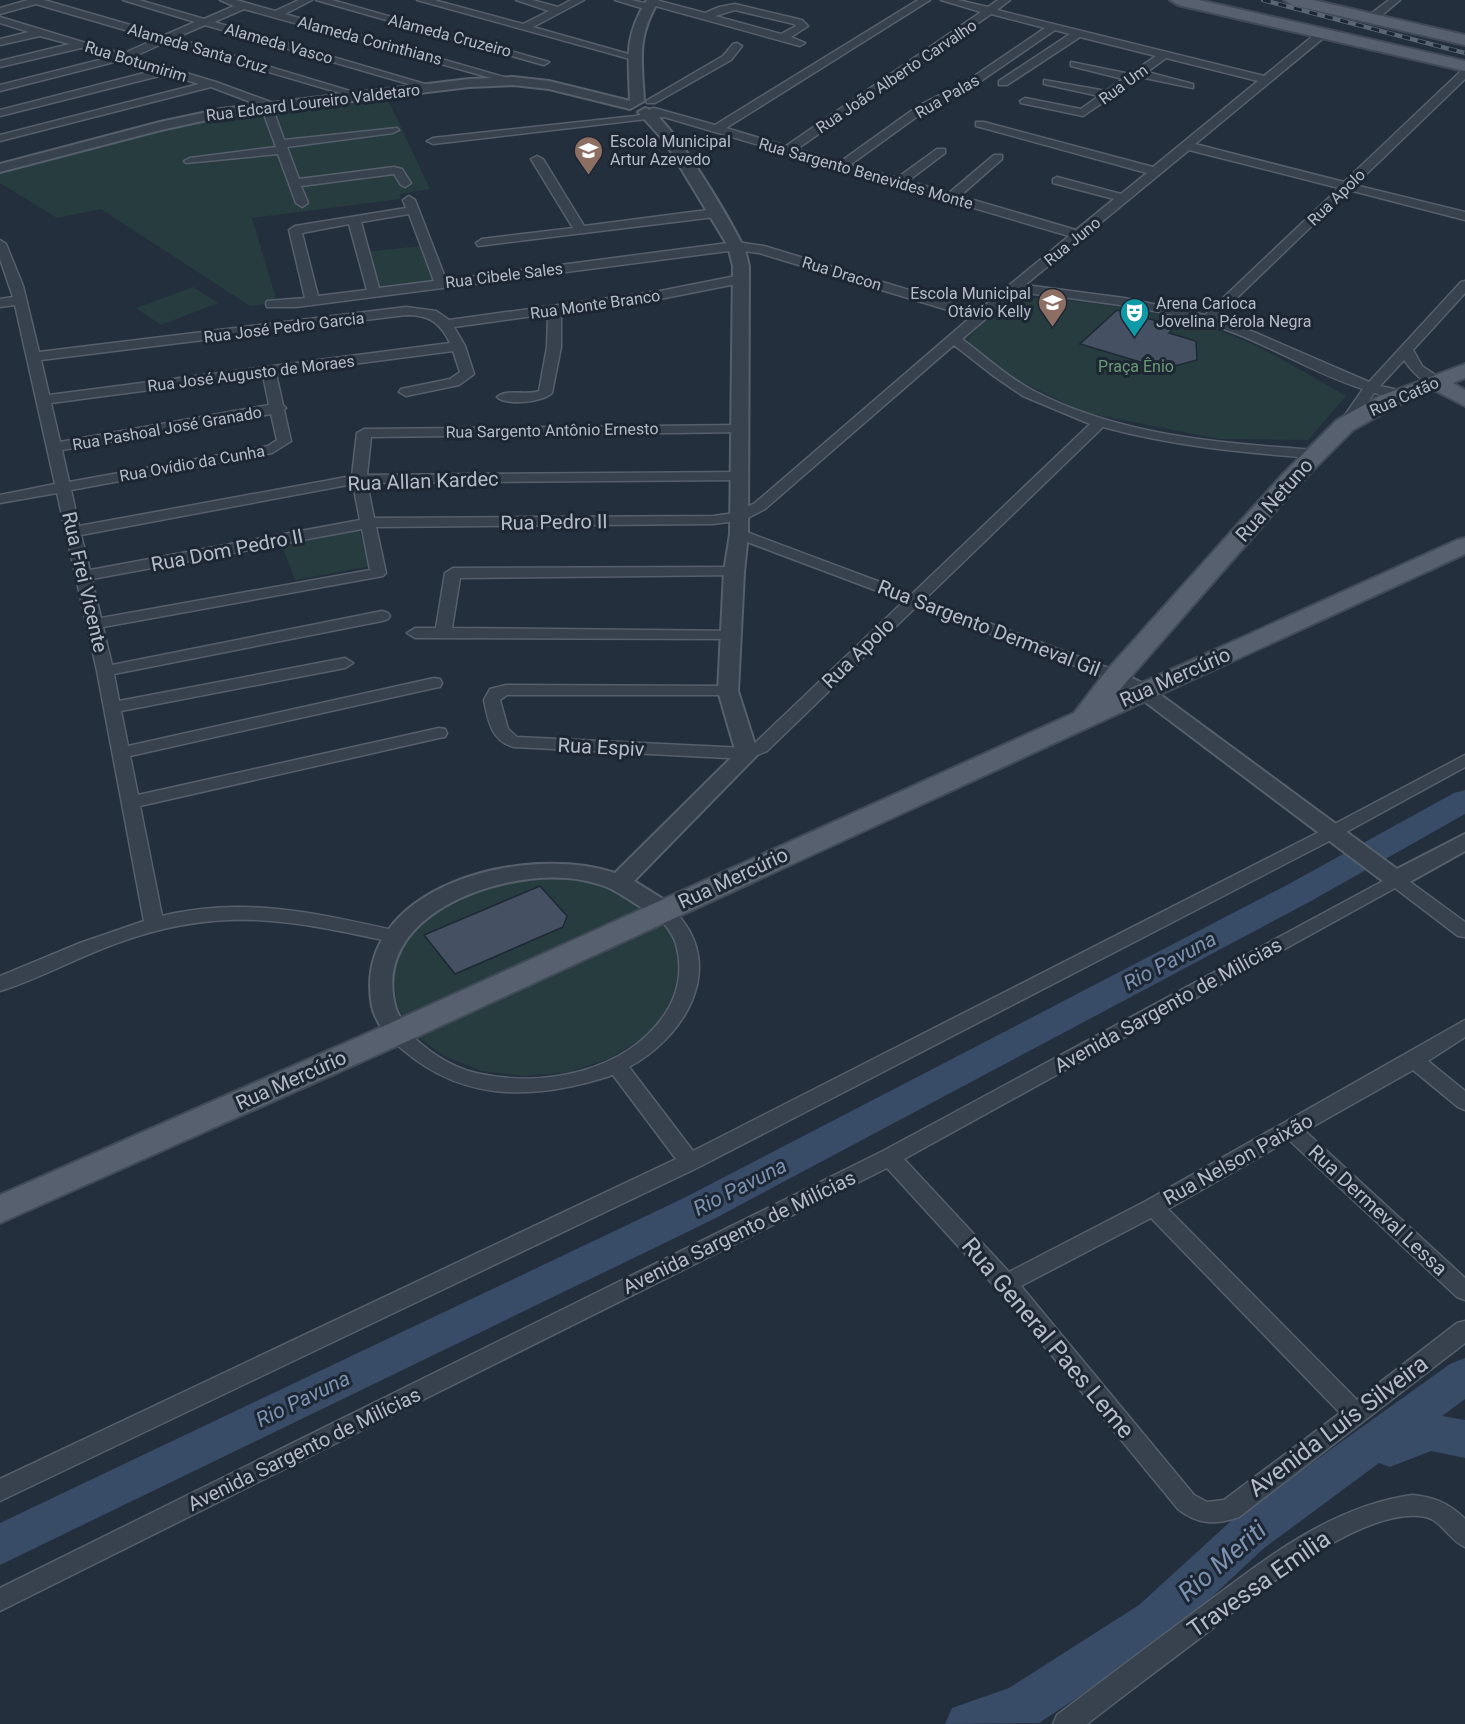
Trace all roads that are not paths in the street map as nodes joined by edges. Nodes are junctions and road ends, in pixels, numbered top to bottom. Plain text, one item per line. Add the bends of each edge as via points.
1 (38, 0) edge
2 (128, 0) edge
3 (225, 0) edge
4 (307, 0) edge
5 (321, 0) edge
6 (422, 0) edge
7 (521, 0) edge
8 (579, 0) edge
9 (620, 0) edge
10 (925, 0) edge
11 (946, 0) edge
12 (1005, 0) edge
13 (1178, 0) edge
14 (1292, 0) edge
15 (1395, 0) edge
16 (651, 3) edge
17 (244, 5) junction
18 (558, 10) junction
19 (989, 10) junction
20 (0, 11) edge
21 (276, 14) junction
22 (705, 17) junction
23 (1372, 18) junction
24 (0, 20) edge
25 (204, 21) junction
26 (1053, 27) junction
27 (523, 28) junction
28 (39, 33) junction
29 (1079, 33) junction
30 (1323, 33) junction
31 (782, 38) junction
32 (166, 39) junction
33 (1465, 40) edge
34 (0, 42) edge
35 (800, 43) dead end
36 (81, 45) junction
37 (737, 46) dead end
38 (1165, 54) junction
39 (123, 57) junction
40 (634, 57) junction
41 (0, 64) edge
42 (1075, 64) dead end
43 (1465, 66) edge
44 (166, 71) junction
45 (1465, 73) edge
46 (1135, 75) junction
47 (513, 80) junction
48 (1266, 80) junction
49 (1048, 82) dead end
50 (1003, 83) dead end
51 (212, 84) junction
52 (1189, 86) dead end
53 (430, 87) junction
54 (0, 88) edge
55 (358, 95) junction
56 (1107, 96) junction
57 (1025, 100) dead end
58 (269, 106) junction
59 (647, 109) junction
60 (0, 113) edge
61 (980, 124) dead end
62 (393, 130) dead end
63 (715, 130) junction
64 (0, 138) edge
65 (433, 141) dead end
66 (1188, 146) junction
67 (281, 147) junction
68 (786, 151) junction
69 (941, 151) dead end
70 (998, 157) dead end
71 (537, 159) dead end
72 (190, 161) dead end
73 (840, 166) junction
74 (0, 168) edge
75 (1157, 172) junction
76 (1057, 181) dead end
77 (295, 183) junction
78 (405, 183) dead end
79 (898, 183) junction
80 (1349, 186) junction
81 (951, 198) junction
82 (1124, 198) junction
83 (302, 203) dead end
84 (715, 213) junction
85 (1465, 216) edge
86 (354, 219) junction
87 (580, 230) junction
88 (1079, 235) junction
89 (482, 243) dead end
90 (0, 244) edge
91 (736, 246) junction
92 (6, 273) edge
93 (741, 279) junction
94 (441, 283) junction
95 (1465, 285) edge
96 (1015, 288) junction
97 (374, 292) junction
98 (20, 300) junction
99 (312, 300) junction
100 (0, 303) edge
101 (555, 310) junction
102 (980, 316) junction
103 (1207, 320) junction
104 (448, 324) junction
105 (283, 327) junction
106 (954, 339) junction
107 (458, 346) junction
108 (1406, 350) junction
109 (34, 357) junction
110 (1465, 370) edge
111 (269, 371) junction
112 (1436, 382) junction
113 (1370, 389) junction
114 (406, 392) dead end
115 (1403, 395) junction
116 (504, 397) dead end
117 (1465, 399) edge
118 (44, 400) junction
119 (279, 408) junction
120 (1098, 424) junction
121 (1345, 425) junction
122 (739, 429) junction
123 (54, 447) junction
124 (1316, 454) junction
125 (741, 476) junction
126 (359, 479) junction
127 (63, 487) junction
128 (0, 499) edge
129 (369, 523) junction
130 (739, 526) junction
131 (73, 532) junction
132 (1465, 545) edge
133 (734, 572) junction
134 (84, 576) junction
135 (912, 600) junction
136 (382, 616) dead end
137 (94, 624) junction
138 (415, 633) dead end
139 (443, 633) junction
140 (732, 634) junction
141 (1148, 641) junction
142 (345, 663) dead end
143 (105, 671) junction
144 (1186, 672) junction
145 (1116, 676) junction
146 (434, 683) dead end
147 (728, 691) junction
148 (1143, 691) junction
149 (113, 707) junction
150 (1085, 717) junction
151 (439, 734) dead end
152 (123, 752) junction
153 (747, 754) junction
154 (1465, 760) edge
155 (132, 802) junction
156 (1336, 835) junction
157 (1465, 841) edge
158 (1391, 876) junction
159 (619, 882) junction
160 (663, 909) junction
161 (154, 924) junction
162 (1465, 931) edge
163 (396, 937) junction
164 (0, 984) edge
165 (1465, 1027) edge
166 (397, 1033) junction
167 (1414, 1060) junction
168 (617, 1066) junction
169 (1465, 1102) edge
170 (1291, 1130) junction
171 (890, 1157) junction
172 (690, 1162) junction
173 (1153, 1207) junction
174 (0, 1210) edge
175 (1006, 1284) junction
176 (1465, 1291) edge
177 (1465, 1330) edge
178 (1355, 1413) junction
179 (0, 1490) edge
180 (1208, 1514) joint
181 (1465, 1536) edge
182 (0, 1600) edge
183 (1066, 1724) edge

1 - 20 street
1 - 32 street, Alameda Santa Cruz
2 - 25 street, Alameda Vasco
3 - 17 street, Alameda Corinthians
4 - 21 street
5 - 47 street, Alameda Cruzeiro via 544,62
6 - 27 street
7 - 18 street
8 - 18 street
9 - 16 street
10 - 63 street
11 - 19 street
12 - 19 street, Rua João Alberto Carvalho
13 - 30 main road
14 - 23 main road
15 - 23 street
16 - 22 street
16 - 40 street
17 - 21 street, Alameda Corinthians
17 - 25 street
18 - 27 street
19 - 26 street
19 - 68 street, Rua João Alberto Carvalho
21 - 47 street, Alameda Corinthians
22 - 31 street
22 - 31 street via 735,7 803,26
23 - 33 main road
24 - 28 street, Rua Botumirim
25 - 32 street
25 - 53 street, Alameda Vasco
26 - 29 street
26 - 73 street, Rua Palas via 971,83 922,108
27 - 40 street
28 - 34 street
28 - 36 street, Rua Botumirim
29 - 38 street
29 - 50 street
30 - 43 main road
30 - 48 street, Rua Juno
31 - 35 street
32 - 39 street
32 - 55 street, Alameda Santa Cruz
36 - 39 street, Rua Botumirim
36 - 41 street
37 - 59 street via 727,58
38 - 46 street, Rua Um
38 - 48 street
39 - 44 street, Rua Botumirim
39 - 54 street
40 - 59 street
42 - 46 street
44 - 51 street, Rua Botumirim
44 - 60 street
45 - 80 street, Rua Apolo
46 - 52 street
46 - 56 street, Rua Um
47 - 53 street, Rua Edcard Loureiro Valdetaro
47 - 59 street, Rua Edcard Loureiro Valdetaro
48 - 66 street, Rua Juno
49 - 56 street
51 - 58 street, Rua Botumirim
51 - 64 street
53 - 55 street, Rua Edcard Loureiro Valdetaro
55 - 58 street, Rua Edcard Loureiro Valdetaro
56 - 57 street, Rua Um via 1081,113
58 - 67 street
58 - 74 street, Rua Edcard Loureiro Valdetaro via 171,123
59 - 63 street, Rua Sargento Benevides Monte
59 - 65 street
59 - 84 street via 672,141
61 - 75 street
62 - 67 street
63 - 68 street, Rua Sargento Benevides Monte
66 - 75 street, Rua Juno
66 - 80 street
67 - 72 street
67 - 77 street
68 - 73 street, Rua Sargento Benevides Monte
69 - 79 street
70 - 81 street
71 - 87 street
73 - 79 street, Rua Sargento Benevides Monte
75 - 82 street, Rua Juno
76 - 82 street
77 - 78 street via 394,171
77 - 83 street
79 - 81 street, Rua Sargento Benevides Monte
80 - 85 street
80 - 103 street, Rua Apolo
81 - 88 street, Rua Sargento Benevides Monte
82 - 88 street, Rua Juno
84 - 87 street
84 - 91 street
86 - 94 street via 411,204
86 - 97 street
86 - 99 street via 296,230
87 - 89 street
88 - 96 street, Rua Juno
90 - 92 street, Rua Frei Vicente
91 - 93 street
91 - 94 street, Rua Cibele Sales
91 - 102 street, Rua Dracon via 760,249
92 - 98 street, Rua Frei Vicente
93 - 101 street, Rua Monte Branco
93 - 122 street
94 - 97 street, Rua Cibele Sales
95 - 108 street, Rua Netuno
96 - 102 street, Rua Juno
96 - 103 street via 1133,303
97 - 99 street, Rua Cibele Sales
98 - 100 street
98 - 109 street, Rua Frei Vicente
99 - 105 street, Rua Cibele Sales via 275,307
101 - 104 street, Rua Monte Branco
101 - 116 street via 554,347 545,393 535,397
102 - 106 street, Rua Juno
103 - 113 street via 1262,340
104 - 105 street, Rua José Pedro Garcia via 435,313 415,310
104 - 107 street
105 - 109 street, Rua José Pedro Garcia
106 - 120 street via 1027,392
106 - 130 street, Rua Juno
107 - 111 street, Rua José Augusto de Moraes
107 - 114 street via 467,374 463,379
108 - 112 street via 1419,371
108 - 113 street, Rua Netuno
109 - 118 street, Rua Frei Vicente
110 - 112 main road, Rua Catão
111 - 118 street, Rua José Augusto de Moraes
111 - 119 street, Rua Ovídio da Cunha
112 - 115 main road, Rua Catão
112 - 117 main road
113 - 115 street
113 - 121 street, Rua Netuno
115 - 121 main road, Rua Catão
118 - 123 street, Rua Frei Vicente
119 - 123 street, Rua Pashoal José Granado
119 - 127 street, Rua Ovídio da Cunha via 284,441 272,449
120 - 124 street via 1194,444
120 - 135 street, Rua Apolo
121 - 124 main road, Rua Netuno
122 - 125 street
122 - 126 street, Rua Sargento Antônio Ernesto via 364,433
123 - 127 street, Rua Frei Vicente
124 - 141 main road, Rua Netuno
125 - 126 street, Rua Allan Kardec
125 - 130 street
126 - 129 street
126 - 131 street, Rua Allan Kardec
127 - 128 street
127 - 131 street, Rua Frei Vicente
129 - 130 street, Rua Pedro II via 713,520
129 - 134 street, Rua Dom Pedro II
129 - 137 street via 378,573
130 - 133 street
130 - 135 street, Rua Sargento Dermeval Gil
131 - 134 street, Rua Frei Vicente
132 - 144 main road, Rua Mercúrio
133 - 139 street via 453,573
133 - 140 street
134 - 137 street, Rua Frei Vicente
135 - 145 street, Rua Sargento Dermeval Gil
135 - 153 street, Rua Apolo via 761,747
136 - 143 street
137 - 143 street, Rua Frei Vicente
138 - 139 street
139 - 140 street
140 - 147 street
141 - 144 main road via 1160,657
141 - 145 main road, Rua Netuno
142 - 149 street
143 - 149 street, Rua Frei Vicente
144 - 148 main road, Rua Mercúrio
145 - 148 street, Rua Sargento Dermeval Gil
145 - 150 main road, Rua Netuno
146 - 152 street
147 - 153 street
147 - 153 street, Rua Espiv via 506,690 496,693 492,700 499,730 514,742
148 - 150 main road, Rua Mercúrio
148 - 156 street, Rua Sargento Dermeval Gil
149 - 152 street, Rua Frei Vicente
150 - 160 main road, Rua Mercúrio
151 - 155 street
152 - 155 street, Rua Frei Vicente
153 - 159 street, Rua Apolo
154 - 156 street
155 - 161 street, Rua Frei Vicente
156 - 158 street, Rua Sargento Dermeval Gil
156 - 172 street
157 - 158 street, Avenida Sargento de Milícias
158 - 162 street
158 - 171 street, Avenida Sargento de Milícias
159 - 160 street
159 - 163 street via 562,870 501,874 448,893 410,920
160 - 166 main road, Rua Mercúrio
160 - 168 street via 681,934 690,962 687,991 666,1028 650,1045
161 - 163 street via 239,912 332,923
161 - 164 street
163 - 166 street via 385,961 381,985 385,1010
165 - 167 street, Rua Nelson Paixão
166 - 168 street via 416,1053 443,1069 487,1083 547,1085
166 - 174 main road, Rua Mercúrio
167 - 169 street
167 - 170 street, Rua Nelson Paixão
168 - 172 street
170 - 173 street, Rua Nelson Paixão
170 - 176 street, Rua Dermeval Lessa
171 - 175 street, Rua General Paes Leme
171 - 182 street, Avenida Sargento de Milícias
172 - 179 street
173 - 175 street, Rua Nelson Paixão
173 - 178 street
175 - 180 street, Rua General Paes Leme via 1186,1502
177 - 178 street, Avenida Luís Silveira
178 - 180 street, Avenida Luís Silveira via 1231,1509
181 - 183 street, Travessa Emilia via 1432,1508 1412,1504 1383,1510 1337,1530 1302,1547 1271,1569

